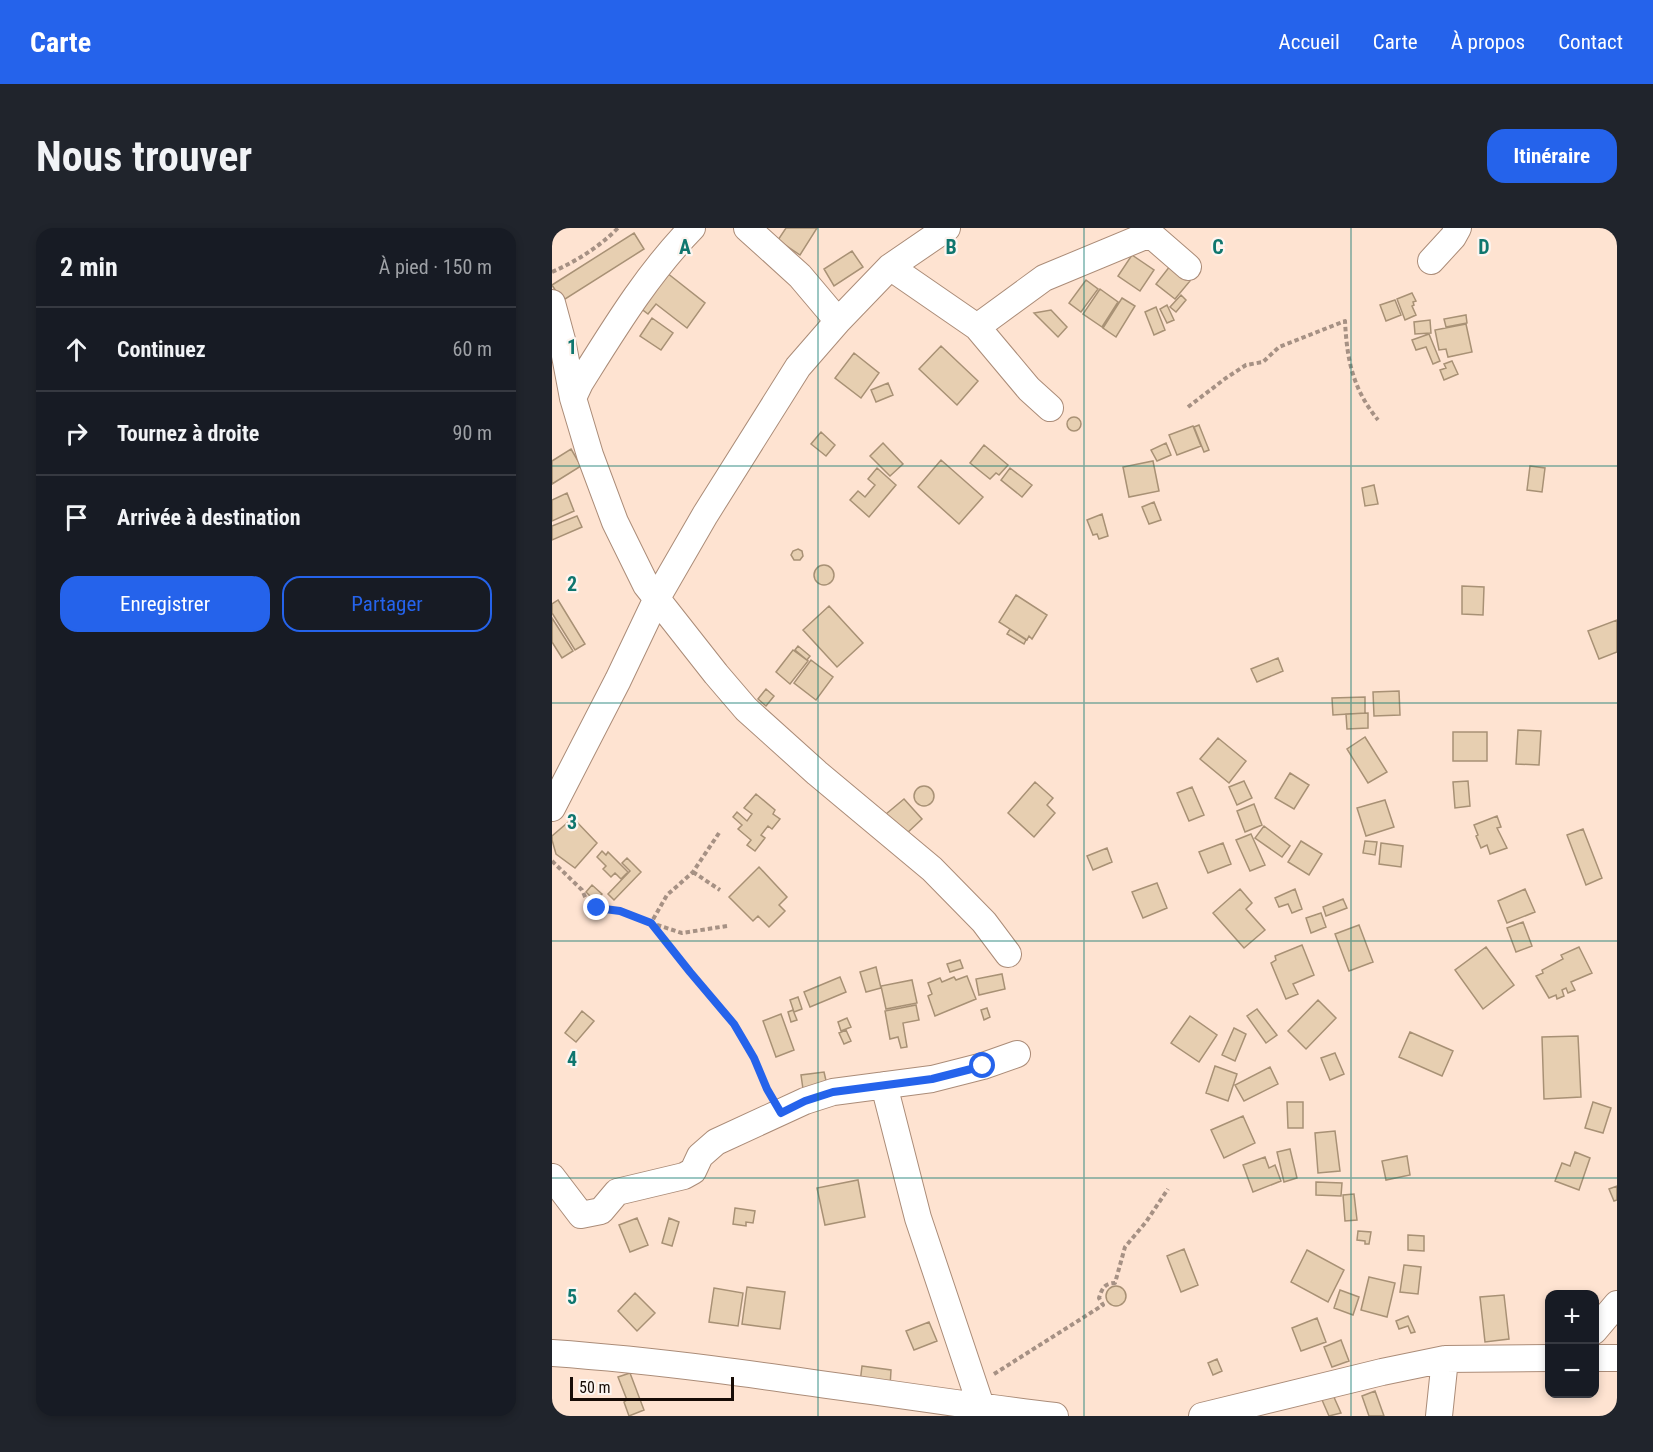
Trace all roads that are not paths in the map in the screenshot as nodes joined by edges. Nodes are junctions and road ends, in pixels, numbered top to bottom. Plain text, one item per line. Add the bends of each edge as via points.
1 (692, 228) edge
2 (747, 228) edge
3 (947, 228) edge
4 (1458, 228) edge
5 (1149, 231) edge
6 (1431, 261) dead end
7 (890, 267) junction
8 (1188, 267) dead end
9 (552, 303) edge
10 (838, 321) junction
11 (977, 327) junction
12 (573, 398) junction
13 (1050, 408) dead end
14 (657, 598) junction
15 (552, 808) edge
16 (1008, 954) dead end
17 (1017, 1054) dead end
18 (884, 1085) junction
19 (552, 1177) edge
20 (1617, 1304) edge
21 (1599, 1325) edge
22 (552, 1353) edge
23 (1545, 1358) edge
24 (1599, 1358) edge
25 (1617, 1358) edge
26 (1445, 1359) junction
27 (980, 1401) junction
28 (1055, 1416) edge
29 (1202, 1416) edge
30 (1439, 1416) edge

1 - 12 street via 634,299
2 - 10 street via 800,276
3 - 7 street
4 - 6 street
5 - 8 street
5 - 11 street via 1044,278
7 - 10 street
7 - 11 street
9 - 12 street
10 - 14 street via 798,367
11 - 13 street
12 - 14 street via 615,522 646,585
14 - 15 street
14 - 16 street via 746,708 933,869 984,922
17 - 18 street via 932,1079
18 - 19 street via 833,1092 805,1101 716,1142 700,1156 693,1171 684,1176 617,1192 601,1211 581,1215
18 - 27 street via 918,1218
20 - 21 street
22 - 27 street
23 - 26 street
24 - 25 street
26 - 29 street
26 - 30 street
27 - 28 street

